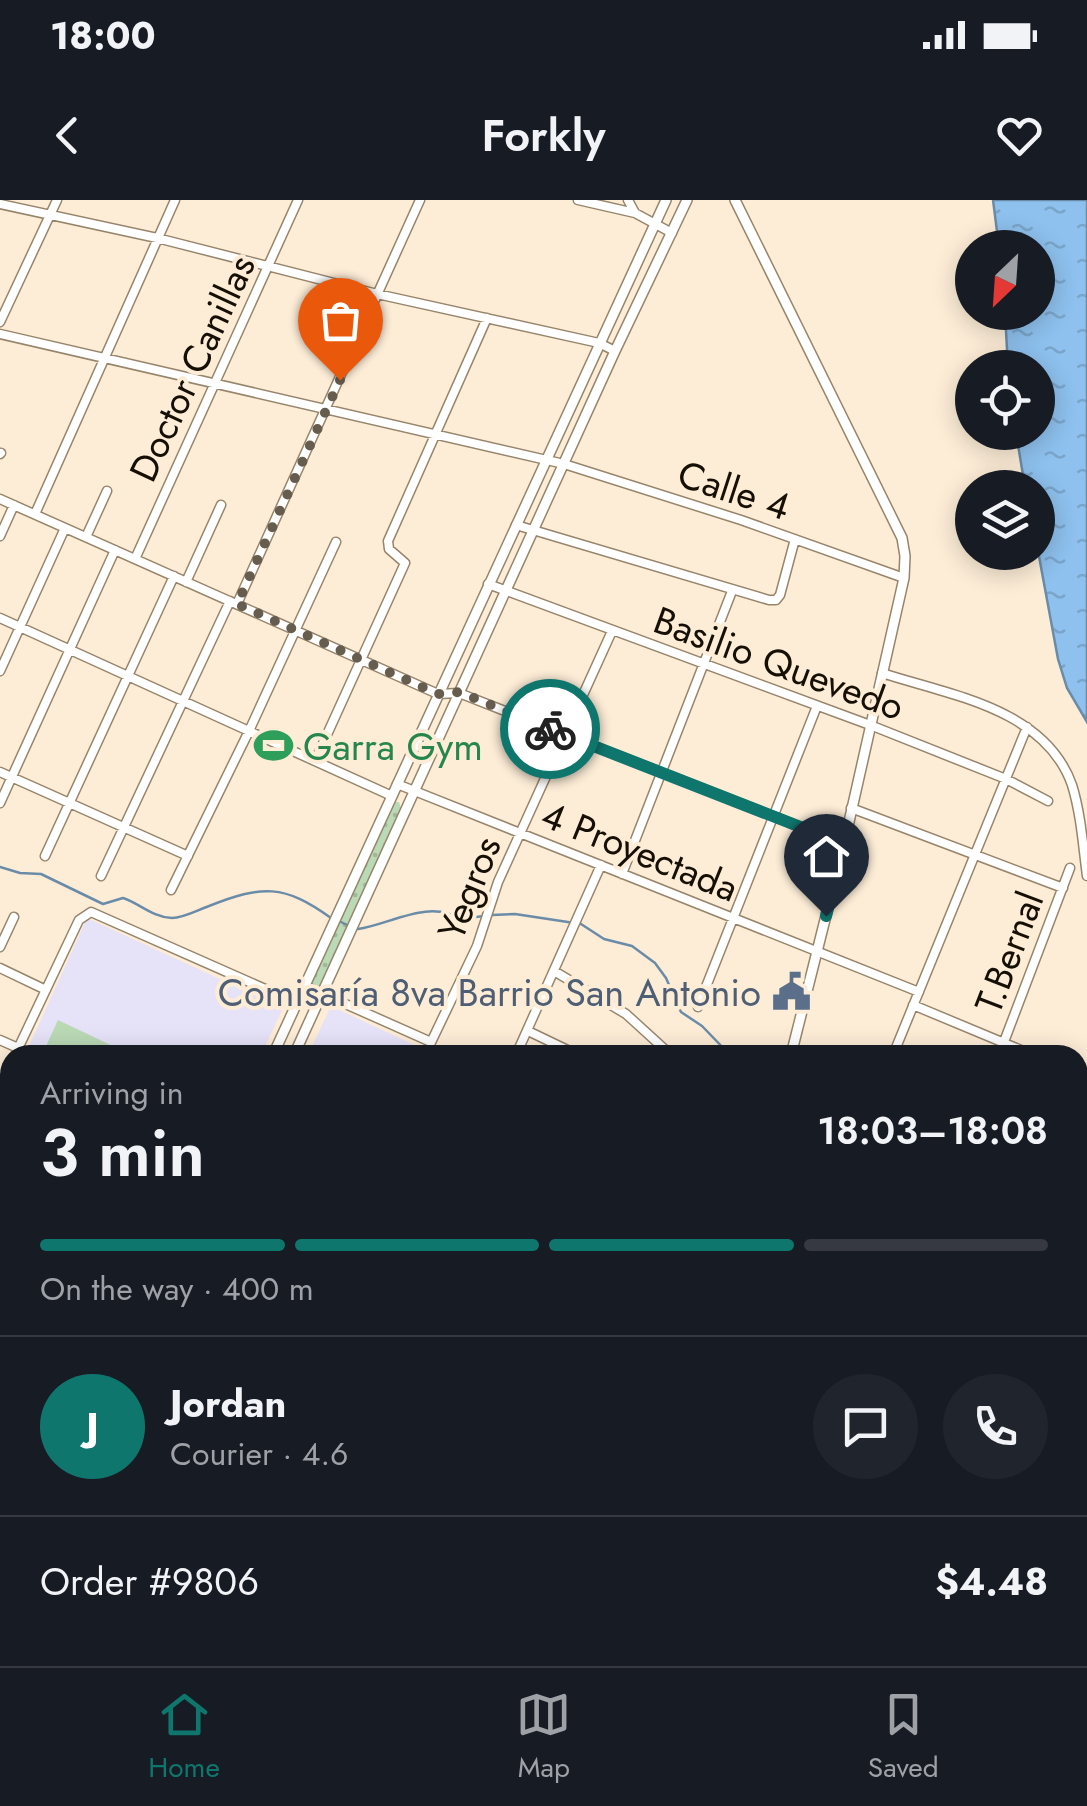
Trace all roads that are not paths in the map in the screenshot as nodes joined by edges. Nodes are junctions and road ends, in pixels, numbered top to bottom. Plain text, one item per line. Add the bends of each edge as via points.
1 (57, 200) edge
2 (174, 200) edge
3 (298, 200) edge
4 (420, 200) edge
5 (578, 200) edge
6 (628, 200) edge
7 (666, 200) edge
8 (688, 200) edge
9 (735, 200) edge
10 (0, 204) edge
11 (635, 213) junction
12 (50, 215) junction
13 (654, 225) junction
14 (672, 233) junction
15 (158, 238) junction
16 (269, 268) junction
17 (377, 294) junction
18 (487, 318) junction
19 (0, 322) edge
20 (0, 334) edge
21 (599, 343) junction
22 (615, 351) junction
23 (104, 358) junction
24 (216, 384) junction
25 (327, 409) junction
26 (434, 434) junction
27 (545, 460) junction
28 (564, 464) junction
29 (107, 491) dead end
30 (0, 498) edge
31 (14, 505) junction
32 (221, 505) dead end
33 (35, 514) junction
34 (516, 525) junction
35 (65, 528) junction
36 (533, 532) junction
37 (0, 536) edge
38 (86, 537) junction
39 (794, 539) junction
40 (336, 542) dead end
41 (115, 550) junction
42 (135, 559) junction
43 (174, 576) junction
44 (904, 578) junction
45 (186, 582) junction
46 (488, 584) junction
47 (506, 591) junction
48 (732, 592) junction
49 (233, 603) junction
50 (0, 618) edge
51 (20, 626) junction
52 (296, 631) junction
53 (612, 631) junction
54 (70, 649) junction
55 (362, 660) junction
56 (704, 666) junction
57 (0, 671) edge
58 (882, 673) junction
59 (127, 676) junction
60 (459, 692) junction
61 (438, 694) junction
62 (183, 701) junction
63 (817, 706) junction
64 (870, 725) junction
65 (1028, 726) junction
66 (250, 731) junction
67 (565, 735) junction
68 (316, 762) junction
69 (0, 772) edge
70 (660, 773) junction
71 (12, 778) junction
72 (1006, 778) junction
73 (397, 784) junction
74 (414, 790) junction
75 (392, 796) junction
76 (1048, 801) dead end
77 (68, 802) junction
78 (0, 803) edge
79 (852, 808) junction
80 (774, 817) junction
81 (124, 828) junction
82 (520, 833) junction
83 (844, 844) junction
84 (974, 854) junction
85 (45, 856) dead end
86 (188, 856) junction
87 (600, 865) junction
88 (1070, 868) dead end
89 (622, 874) junction
90 (101, 876) dead end
91 (1087, 876) edge
92 (1063, 888) junction
93 (171, 890) dead end
94 (14, 917) dead end
95 (732, 918) junction
96 (0, 947) edge
97 (816, 952) junction
98 (0, 968) edge
99 (554, 971) junction
100 (305, 986) junction
101 (46, 990) junction
102 (918, 992) junction
103 (321, 994) junction
104 (297, 1002) junction
105 (913, 1005) junction
106 (698, 1007) dead end
107 (528, 1030) junction
108 (431, 1042) junction
109 (1004, 1043) junction
110 (19, 1045) edge
111 (278, 1045) edge
112 (298, 1045) edge
113 (430, 1045) edge
114 (521, 1045) edge
115 (558, 1045) edge
116 (660, 1045) edge
117 (793, 1045) edge
118 (897, 1045) edge
119 (1009, 1045) edge

1 - 12 street
2 - 15 street
3 - 16 street, Doctor Canillas
4 - 17 street
5 - 11 street
6 - 11 street
7 - 13 street
8 - 14 street
9 - 44 street via 902,538
10 - 12 street
11 - 13 street
12 - 15 street
12 - 19 street
13 - 14 street
13 - 21 street
14 - 22 street
15 - 16 street
15 - 23 street
16 - 17 street
16 - 24 street, Doctor Canillas
17 - 18 street
17 - 25 street
18 - 21 street
18 - 26 street
20 - 23 street, Calle 4
21 - 22 street
21 - 27 street
22 - 28 street
23 - 24 street, Calle 4
23 - 33 street
24 - 25 street, Calle 4
24 - 42 street, Doctor Canillas
25 - 26 street, Calle 4
25 - 49 street
26 - 27 street, Calle 4
26 - 55 street via 388,541 405,562
27 - 28 street, Calle 4
27 - 34 street
28 - 36 street
28 - 39 street, Calle 4
29 - 38 street
30 - 31 street
31 - 33 street
31 - 37 street
32 - 45 street
33 - 35 street
34 - 36 street
34 - 46 street
35 - 38 street
35 - 51 street
36 - 47 street
36 - 48 street
38 - 41 street
39 - 44 street, Calle 4
39 - 48 street via 776,600
40 - 52 street
41 - 42 street
41 - 54 street
42 - 43 street
43 - 45 street
43 - 59 street
44 - 58 street
45 - 49 street
46 - 47 street, Basilio Quevedo
46 - 61 street
47 - 53 street, Basilio Quevedo
47 - 60 street
48 - 56 street
49 - 52 street
49 - 62 street
50 - 51 street
51 - 54 street
51 - 57 street
52 - 55 street
52 - 66 street
53 - 56 street, Basilio Quevedo
53 - 67 street, Yegros
54 - 59 street
54 - 71 street
55 - 61 street
55 - 68 street
56 - 63 street, Basilio Quevedo
56 - 70 street
58 - 64 street
58 - 65 street
59 - 62 street
59 - 77 street
60 - 61 street
60 - 67 street
60 - 74 street
61 - 73 street
62 - 66 street
62 - 81 street
63 - 64 street, Basilio Quevedo
63 - 80 street
64 - 72 street, Basilio Quevedo
64 - 79 street
65 - 72 street
65 - 91 street via 1067,773
66 - 68 street
66 - 86 street
67 - 70 street
67 - 82 street, Yegros
68 - 75 street
69 - 71 street
70 - 80 street
70 - 89 street
71 - 77 street
71 - 78 street
72 - 76 street, Basilio Quevedo
72 - 84 street
73 - 74 street, 4 Proyectada
73 - 75 street
74 - 82 street, 4 Proyectada
74 - 103 street
75 - 100 street
77 - 81 street
77 - 85 street
79 - 83 street
79 - 84 street
80 - 83 street
80 - 95 street
81 - 86 street
81 - 90 street
82 - 87 street, 4 Proyectada
82 - 108 street, Yegros
83 - 97 street
84 - 92 street
84 - 102 street
86 - 93 street
87 - 89 street, 4 Proyectada
87 - 99 street
88 - 92 street, T.Bernal
89 - 95 street, 4 Proyectada
92 - 109 street, T.Bernal
94 - 96 street
95 - 97 street, 4 Proyectada
95 - 106 street
97 - 102 street, 4 Proyectada
97 - 117 street
98 - 101 street
99 - 107 street
99 - 116 street via 626,1014
100 - 103 street
100 - 104 street
101 - 104 street via 79,920 91,912
101 - 110 street
102 - 105 street
103 - 108 street
103 - 112 street
104 - 111 street
105 - 109 street
105 - 118 street
107 - 114 street
107 - 115 street
108 - 113 street, Yegros
109 - 119 street

